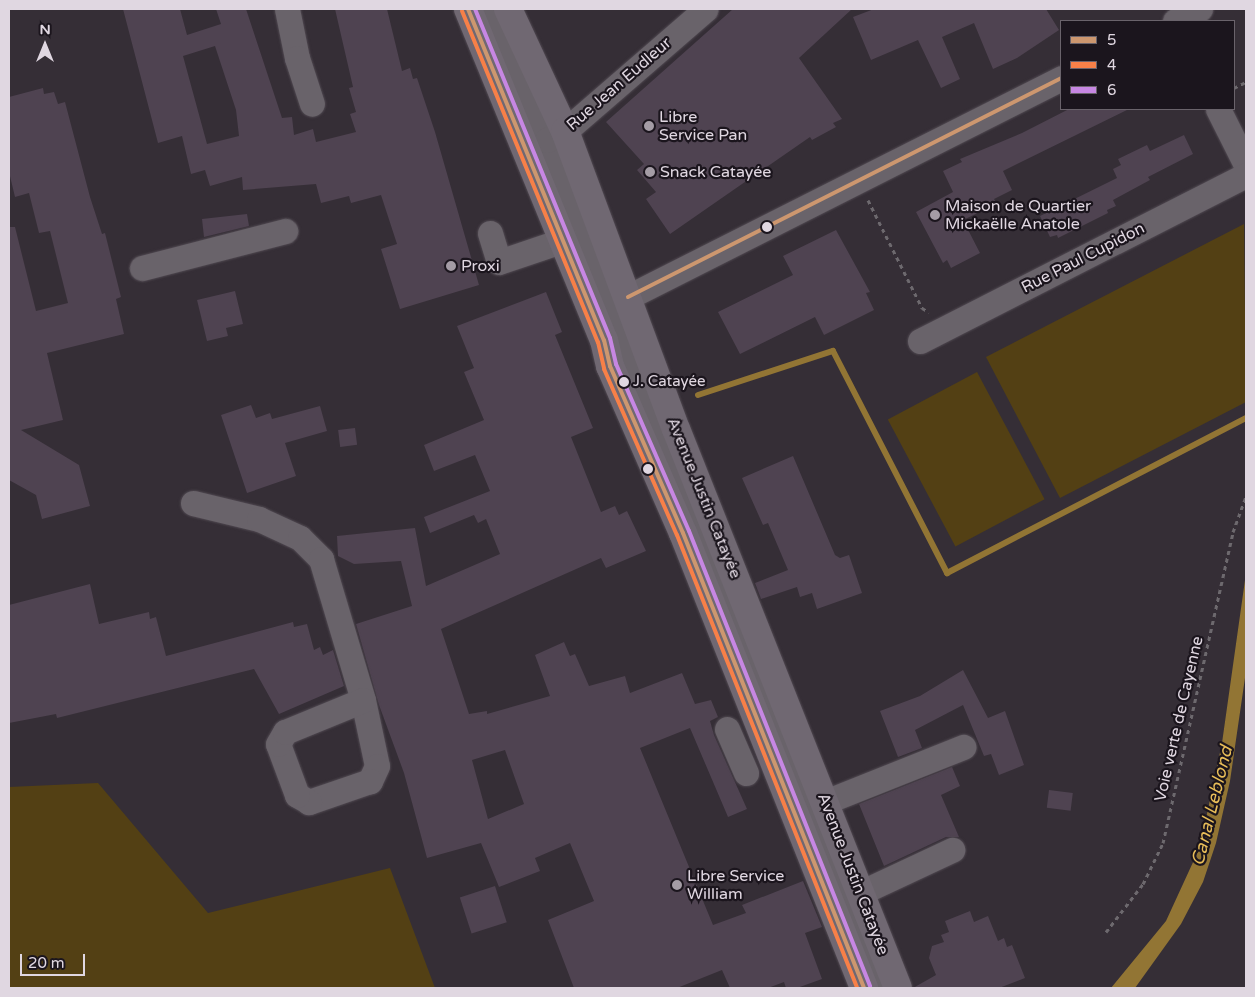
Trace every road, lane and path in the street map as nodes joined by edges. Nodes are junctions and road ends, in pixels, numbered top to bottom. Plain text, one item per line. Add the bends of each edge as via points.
1 (287, 9) edge
2 (468, 9) edge
3 (487, 9) edge
4 (508, 9) edge
5 (706, 9) edge
6 (1200, 9) edge
7 (1177, 20) edge
8 (1060, 78) edge
9 (312, 104) dead end
10 (1218, 110) edge
11 (546, 140) junction
12 (1246, 165) edge
13 (1246, 175) edge
14 (858, 179) junction
15 (285, 231) dead end
16 (490, 233) dead end
17 (564, 240) junction
18 (142, 268) dead end
19 (628, 296) junction
20 (948, 325) junction
21 (920, 341) dead end
22 (1246, 497) edge
23 (192, 502) dead end
24 (363, 700) junction
25 (727, 728) dead end
26 (963, 747) dead end
27 (746, 773) dead end
28 (825, 802) junction
29 (952, 850) dead end
30 (860, 893) junction
31 (1106, 932) dead end
32 (864, 988) edge
33 (880, 988) edge
34 (898, 988) edge

1 - 9 street via 297,58
2 - 11 main road, Avenue Justin Catayée
3 - 11 street
4 - 11 main road, Avenue Justin Catayée
5 - 11 street, Rue Jean Eudleur
6 - 7 street
8 - 14 street
10 - 12 street
11 - 17 main road, Avenue Justin Catayée
11 - 19 main road, Avenue Justin Catayée
11 - 33 street
13 - 20 street, Rue Paul Cupidon
14 - 19 street
14 - 20 path via 922,308
15 - 18 street
16 - 17 street via 499,262
17 - 32 main road, Avenue Justin Catayée via 604,340 610,366 683,533
19 - 28 main road, Avenue Justin Catayée via 676,429
20 - 21 street, Rue Paul Cupidon
22 - 31 path, Voie verte de Cayenne via 1233,532 1163,843 1143,884
23 - 24 street via 259,519 300,538 321,559
24 - 24 street via 377,766 370,782 309,802 296,795 278,744 285,732
25 - 27 street
26 - 28 street
28 - 30 main road, Avenue Justin Catayée
29 - 30 street
30 - 34 main road, Avenue Justin Catayée

